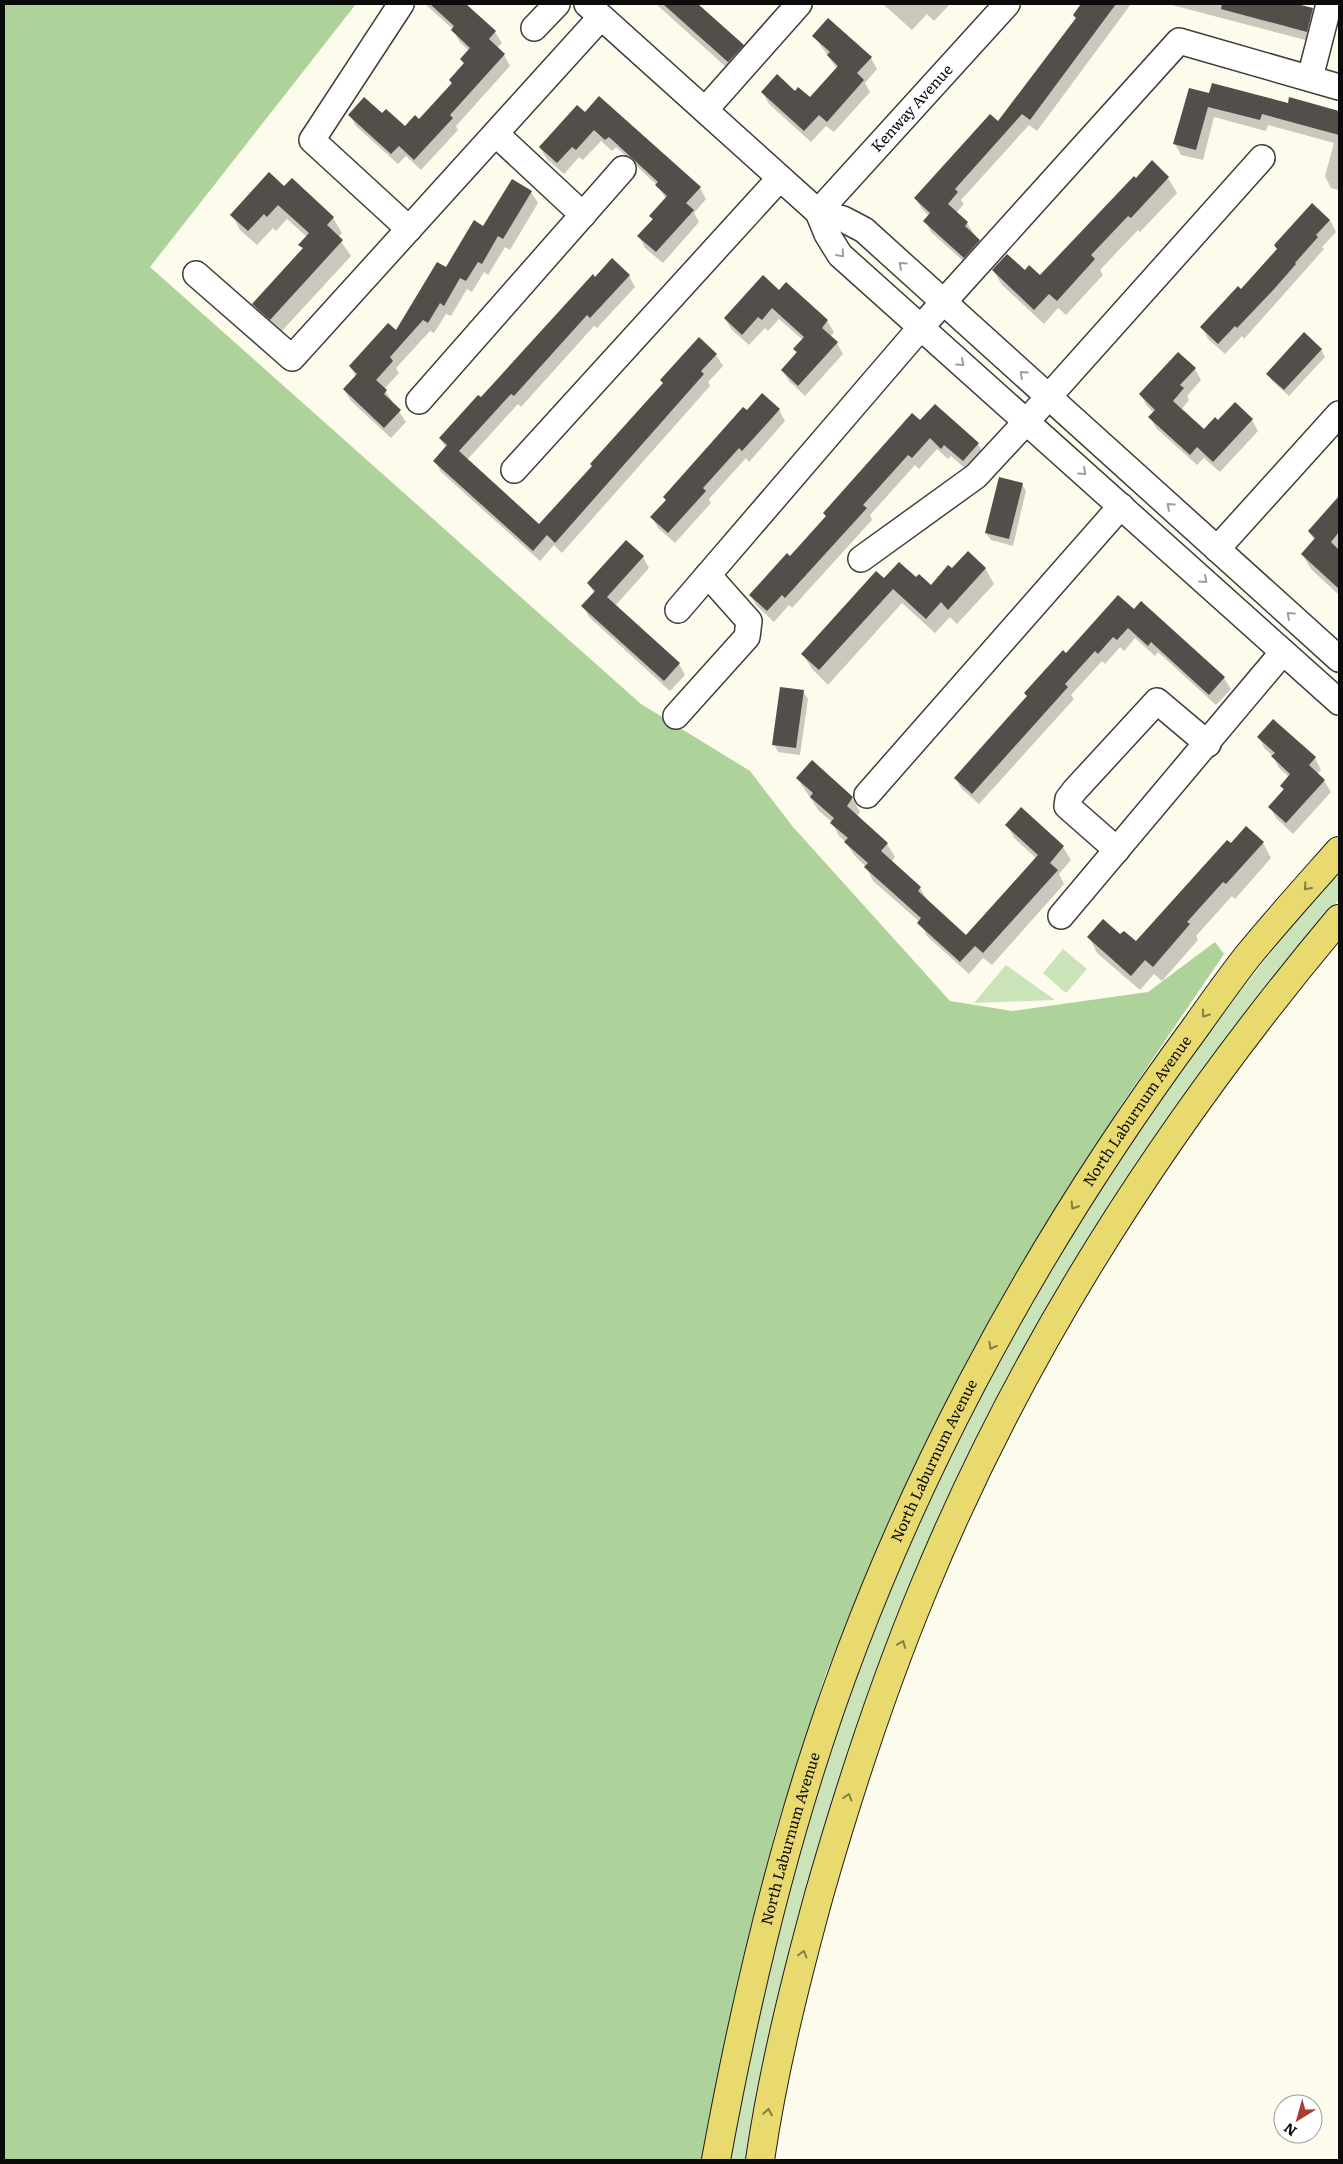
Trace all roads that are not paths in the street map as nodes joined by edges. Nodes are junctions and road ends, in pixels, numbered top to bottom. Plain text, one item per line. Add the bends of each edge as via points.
1 (401, 4) edge
2 (557, 4) edge
3 (799, 4) edge
4 (1007, 4) edge
5 (1329, 4) edge
6 (594, 10) edge
7 (534, 28) dead end
8 (1310, 78) junction
9 (1339, 87) edge
10 (705, 110) junction
11 (496, 134) junction
12 (1262, 158) dead end
13 (623, 169) dead end
14 (780, 178) junction
15 (818, 212) junction
16 (582, 215) junction
17 (409, 229) junction
18 (196, 274) dead end
19 (943, 302) junction
20 (921, 327) junction
21 (1049, 397) junction
22 (419, 401) dead end
23 (1339, 414) edge
24 (1026, 422) junction
25 (514, 470) dead end
26 (1121, 506) junction
27 (1217, 549) junction
28 (861, 558) dead end
29 (708, 575) junction
30 (678, 610) dead end
31 (1330, 645) edge
32 (1290, 658) junction
33 (1339, 702) edge
34 (676, 716) dead end
35 (1208, 744) junction
36 (867, 795) dead end
37 (1117, 850) junction
38 (1339, 851) edge
39 (1061, 916) dead end
40 (1339, 919) edge
41 (716, 2160) edge
42 (760, 2160) edge

1 - 17 street via 312,140
2 - 7 street
3 - 10 street
4 - 15 street, Kenway Avenue
5 - 8 street
6 - 10 street
6 - 11 street
8 - 9 street
8 - 19 street via 1179,41
10 - 14 street
11 - 16 street
11 - 17 street
12 - 21 street
13 - 16 street
14 - 15 street
14 - 25 street
19 -> 15 street via 864,230
15 -> 20 street via 840,255
16 - 22 street
17 - 18 street via 292,358
19 - 20 street
21 -> 19 street
20 -> 24 street
20 - 29 street
21 - 24 street
27 -> 21 street
23 - 27 street
24 -> 26 street
24 - 28 street via 976,476
26 -> 32 street
26 - 36 street
31 -> 27 street
29 - 30 street
29 - 34 street via 749,620 747,637
31 - 32 street
32 - 33 street
32 - 35 street
35 - 37 street
35 - 37 street via 1157,701 1075,790 1067,806
37 - 39 street
38 -> 41 main road, North Laburnum Avenue via 1247,957 1150,1088 1040,1260 948,1428 881,1577 810,1769 761,1939 736,2049
42 -> 40 main road via 775,2072 835,1837 887,1680 926,1583 991,1442 1035,1358 1130,1199 1215,1075

